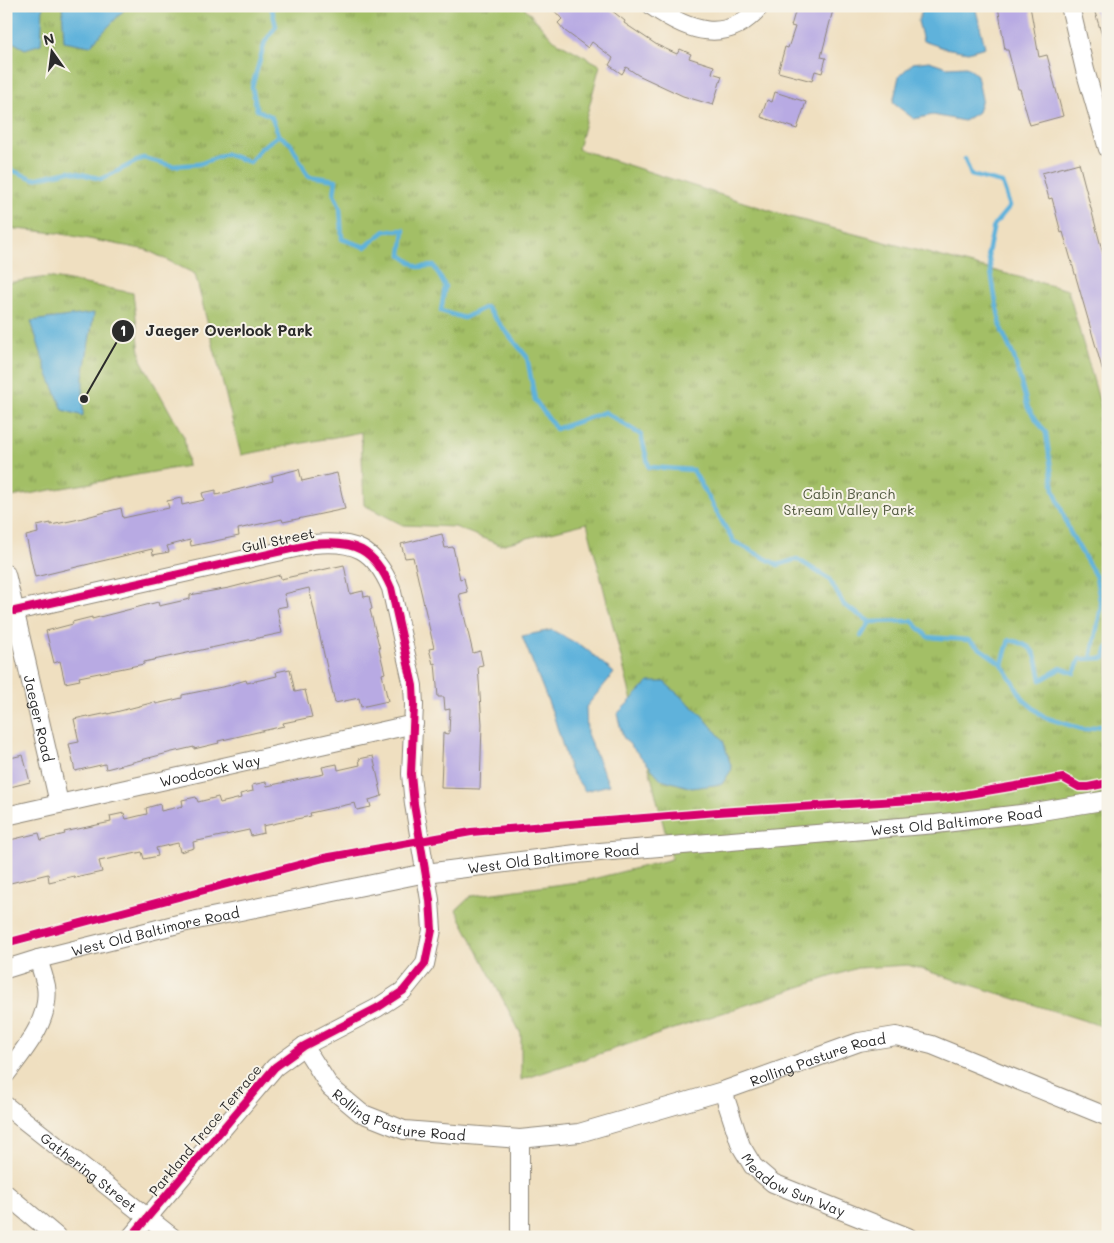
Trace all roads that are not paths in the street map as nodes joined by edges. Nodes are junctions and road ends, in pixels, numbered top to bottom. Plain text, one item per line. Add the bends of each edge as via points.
1 (652, 6) edge
2 (760, 6) edge
3 (1070, 6) edge
4 (1108, 149) edge
5 (6, 574) edge
6 (14, 611) junction
7 (414, 724) junction
8 (1108, 800) edge
9 (58, 803) junction
10 (6, 816) edge
11 (426, 873) junction
12 (38, 959) junction
13 (6, 969) edge
14 (304, 1046) junction
15 (6, 1074) edge
16 (723, 1092) junction
17 (6, 1106) edge
18 (1108, 1117) edge
19 (520, 1139) junction
20 (6, 1194) edge
21 (148, 1216) junction
22 (57, 1237) edge
23 (131, 1237) edge
24 (172, 1237) edge
25 (520, 1237) edge
26 (908, 1237) edge

1 - 2 street via 692,28 715,31 741,23
3 - 4 street
5 - 6 street, Jaeger Road
6 - 7 street, Gull Street via 313,544 353,545 376,561 391,588 413,686
6 - 9 street, Jaeger Road
7 - 9 street, Woodcock Way
7 - 11 street, Gull Street via 411,774
8 - 11 street, West Old Baltimore Road via 1029,814 945,823 576,854
9 - 10 street, Woodcock Way
11 - 12 street, West Old Baltimore Road via 182,923
11 - 14 street, Parkland Trace Terrace via 432,930 425,964 403,991
12 - 13 street, West Old Baltimore Road
12 - 15 street via 46,987 44,1013 30,1043
14 - 19 street, Rolling Pasture Road via 330,1087 361,1113 404,1130
14 - 21 street, Parkland Trace Terrace via 275,1067
16 - 18 street, Rolling Pasture Road via 859,1042 896,1036 932,1045
16 - 19 street, Rolling Pasture Road via 580,1133
16 - 26 street, Meadow Sun Way via 741,1146 753,1166 773,1183
17 - 21 street, Gathering Street
19 - 25 street
20 - 22 street
21 - 23 street, Parkland Trace Terrace
21 - 24 street, Gathering Street

